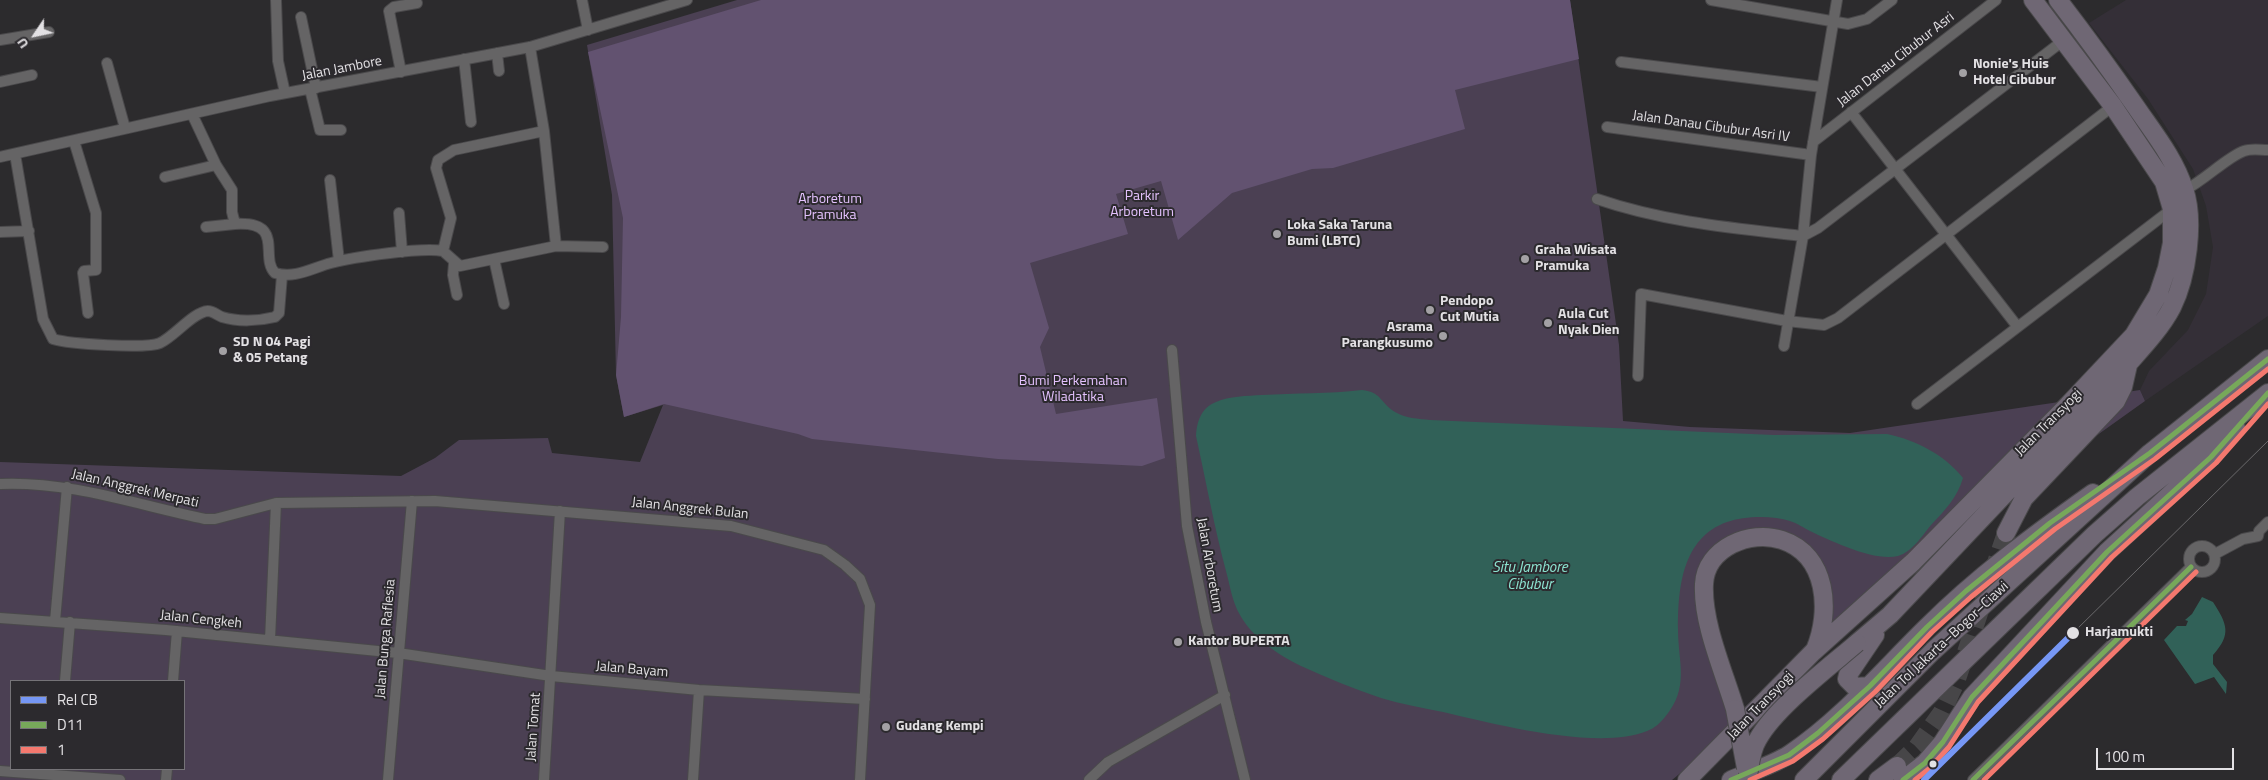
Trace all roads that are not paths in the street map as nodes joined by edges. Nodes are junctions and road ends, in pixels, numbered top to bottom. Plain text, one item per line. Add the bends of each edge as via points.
1 (276, 0) edge
2 (582, 0) edge
3 (687, 0) edge
4 (1711, 0) edge
5 (1837, 0) edge
6 (1892, 0) edge
7 (1996, 0) edge
8 (2034, 0) edge
9 (2058, 0) edge
10 (417, 3) dead end
11 (301, 17) dead end
12 (1833, 22) junction
13 (588, 30) junction
14 (49, 32) dead end
15 (0, 40) edge
16 (2064, 40) junction
17 (530, 47) junction
18 (497, 53) junction
19 (464, 59) junction
20 (1621, 62) dead end
21 (107, 63) dead end
22 (499, 71) dead end
23 (400, 72) junction
24 (32, 75) dead end
25 (0, 82) edge
26 (1822, 87) junction
27 (313, 88) junction
28 (285, 93) junction
29 (2113, 106) junction
30 (1851, 112) junction
31 (192, 114) junction
32 (471, 122) dead end
33 (1607, 127) dead end
34 (125, 128) junction
35 (341, 130) dead end
36 (544, 131) junction
37 (74, 141) junction
38 (1813, 142) junction
39 (2268, 150) edge
40 (15, 154) junction
41 (1811, 155) junction
42 (0, 157) edge
43 (216, 165) junction
44 (1895, 169) junction
45 (165, 177) dead end
46 (330, 180) dead end
47 (2185, 190) junction
48 (1597, 200) dead end
49 (2172, 209) junction
50 (399, 213) dead end
51 (235, 224) junction
52 (206, 228) dead end
53 (29, 231) junction
54 (0, 232) edge
55 (1945, 235) junction
56 (1803, 236) junction
57 (556, 246) junction
58 (603, 247) dead end
59 (443, 251) junction
60 (402, 252) junction
61 (494, 259) junction
62 (339, 261) junction
63 (454, 263) junction
64 (282, 275) junction
65 (457, 294) dead end
66 (504, 304) dead end
67 (88, 313) dead end
68 (1787, 321) junction
69 (2017, 326) junction
70 (1784, 346) dead end
71 (1172, 350) dead end
72 (2268, 359) edge
73 (2128, 364) junction
74 (1638, 376) dead end
75 (2265, 395) edge
76 (1917, 404) dead end
77 (2033, 451) junction
78 (2150, 453) junction
79 (0, 484) edge
80 (67, 486) junction
81 (412, 501) junction
82 (276, 503) junction
83 (560, 511) junction
84 (2268, 522) edge
85 (2006, 533) tunnel mouth
86 (2214, 554) junction
87 (2192, 567) junction
88 (1890, 615) junction
89 (0, 618) edge
90 (55, 621) junction
91 (70, 622) junction
92 (177, 631) junction
93 (270, 640) junction
94 (1813, 652) junction
95 (398, 653) junction
96 (551, 676) junction
97 (65, 680) edge
98 (173, 680) edge
99 (1870, 686) junction
100 (699, 690) junction
101 (1225, 695) junction
102 (865, 699) junction
103 (0, 770) edge
104 (1900, 773) edge
105 (62, 775) edge
106 (1742, 779) edge
107 (120, 780) edge
108 (388, 780) edge
109 (544, 780) edge
110 (693, 780) edge
111 (860, 780) edge
112 (1089, 780) edge
113 (1245, 780) edge
114 (1687, 780) edge
115 (1804, 780) edge
116 (1842, 780) edge
117 (1878, 780) edge
118 (1973, 780) edge

1 - 28 street via 278,61
2 - 13 street
3 - 13 street, Jalan Jambore
4 - 12 street
5 - 12 street
6 - 12 street via 1858,23
7 - 30 street, Jalan Danau Cibubur Asri
8 - 16 highway, Jalan Transyogi
9 - 47 highway, Jalan Transyogi via 2139,112
10 - 23 street via 394,7 390,11
11 - 27 street
12 - 26 street
13 - 17 street, Jalan Jambore
14 - 15 street
16 - 29 highway, Jalan Transyogi
16 - 44 street
17 - 18 street, Jalan Jambore
17 - 36 street
18 - 19 street, Jalan Jambore
18 - 22 street
19 - 23 street, Jalan Jambore
19 - 32 street
20 - 26 street
21 - 34 street
23 - 27 street, Jalan Jambore
24 - 25 street
26 - 38 street
27 - 28 street, Jalan Jambore
27 - 35 street via 320,130
28 - 31 street, Jalan Jambore
29 - 49 highway, Jalan Transyogi via 2164,182
29 - 55 street
30 - 38 street, Jalan Danau Cibubur Asri
30 - 44 street
31 - 34 street, Jalan Jambore
31 - 43 street
33 - 41 street, Jalan Danau Cibubur Asri IV
34 - 37 street, Jalan Jambore
36 - 57 street
36 - 59 street via 454,150 438,160 436,168 451,218
37 - 40 street, Jalan Jambore
37 - 67 street via 96,213 96,270 82,273
38 - 41 street
39 - 47 street via 2244,151
40 - 42 street, Jalan Jambore
40 - 53 street
41 - 56 street
43 - 45 street
43 - 51 street via 232,190
44 - 55 street
44 - 56 street via 1810,234
46 - 62 street
47 - 73 highway, Jalan Transyogi via 2188,242 2179,290 2162,322
48 - 56 street via 1678,221
49 - 69 street
49 - 77 highway, Jalan Transyogi via 2172,243 2158,295 2134,335
50 - 60 street
51 - 52 street
51 - 64 street via 256,226 264,231 272,270
53 - 54 street
53 - 64 street via 44,319 51,336 57,340 152,345 169,338 196,315 208,311 224,317 256,321 275,317 279,313
55 - 68 street via 1838,318 1824,325
55 - 69 street
56 - 68 street
57 - 58 street
57 - 61 street
59 - 60 street
59 - 63 street
60 - 62 street
61 - 63 street via 460,266
61 - 66 street
62 - 64 street via 300,274
63 - 65 street
68 - 70 street
68 - 74 street via 1641,294
69 - 76 street
71 - 101 street, Jalan Arboretum via 1186,526
72 - 78 highway, Jalan Tol Jakarta–Bogor–Ciawi
73 - 77 highway, Jalan Transyogi
73 - 85 highway via 2116,401 2024,498
75 - 104 highway via 2211,457 2107,552 1972,697 1925,763
75 - 116 highway, Jalan Tol Jakarta–Bogor–Ciawi via 2095,534
77 - 88 highway, Jalan Transyogi
77 - 94 highway, Jalan Transyogi
78 - 99 highway via 2050,523 1966,591
78 - 115 highway, Jalan Tol Jakarta–Bogor–Ciawi via 1933,651
79 - 80 street, Jalan Anggrek Merpati
80 - 82 street, Jalan Anggrek Merpati via 205,519
80 - 90 street
81 - 82 street, Jalan Anggrek Merpati
81 - 83 street, Jalan Anggrek Bulan
81 - 95 street, Jalan Bunga Raflesia
82 - 93 street
83 - 96 street, Jalan Tomat
83 - 102 street, Jalan Anggrek Bulan via 731,526 799,542 830,554 860,579 870,605
84 - 86 street via 2258,536 2243,539
86 - 87 street via 2215,562 2210,569 2202,572
86 - 87 street via 2210,548 2198,546 2189,555
87 - 118 street
88 - 99 highway via 1848,675 1847,680 1855,687
88 - 106 highway, Jalan Transyogi, bridge via 1768,725 1758,739
89 - 90 street, Jalan Cengkeh
90 - 91 street, Jalan Cengkeh
91 - 92 street, Jalan Cengkeh
91 - 97 street
92 - 93 street, Jalan Cengkeh
92 - 98 street
93 - 95 street, Jalan Cengkeh
94 - 106 highway, bridge via 1823,623 1825,596 1818,573 1802,552 1770,537 1744,540 1721,551 1708,566 1704,597 1706,614 1735,709
94 - 114 highway, Jalan Transyogi
95 - 96 street, Jalan Bayam
95 - 108 street, Jalan Bunga Raflesia
96 - 100 street, Jalan Bayam
96 - 109 street, Jalan Tomat
99 - 106 highway via 1789,755
100 - 102 street, Jalan Bayam
100 - 110 street
101 - 112 street via 1108,762
101 - 113 street, Jalan Arboretum
102 - 111 street, Jalan Anggrek Bulan
103 - 105 street
104 - 117 highway
105 - 107 street

